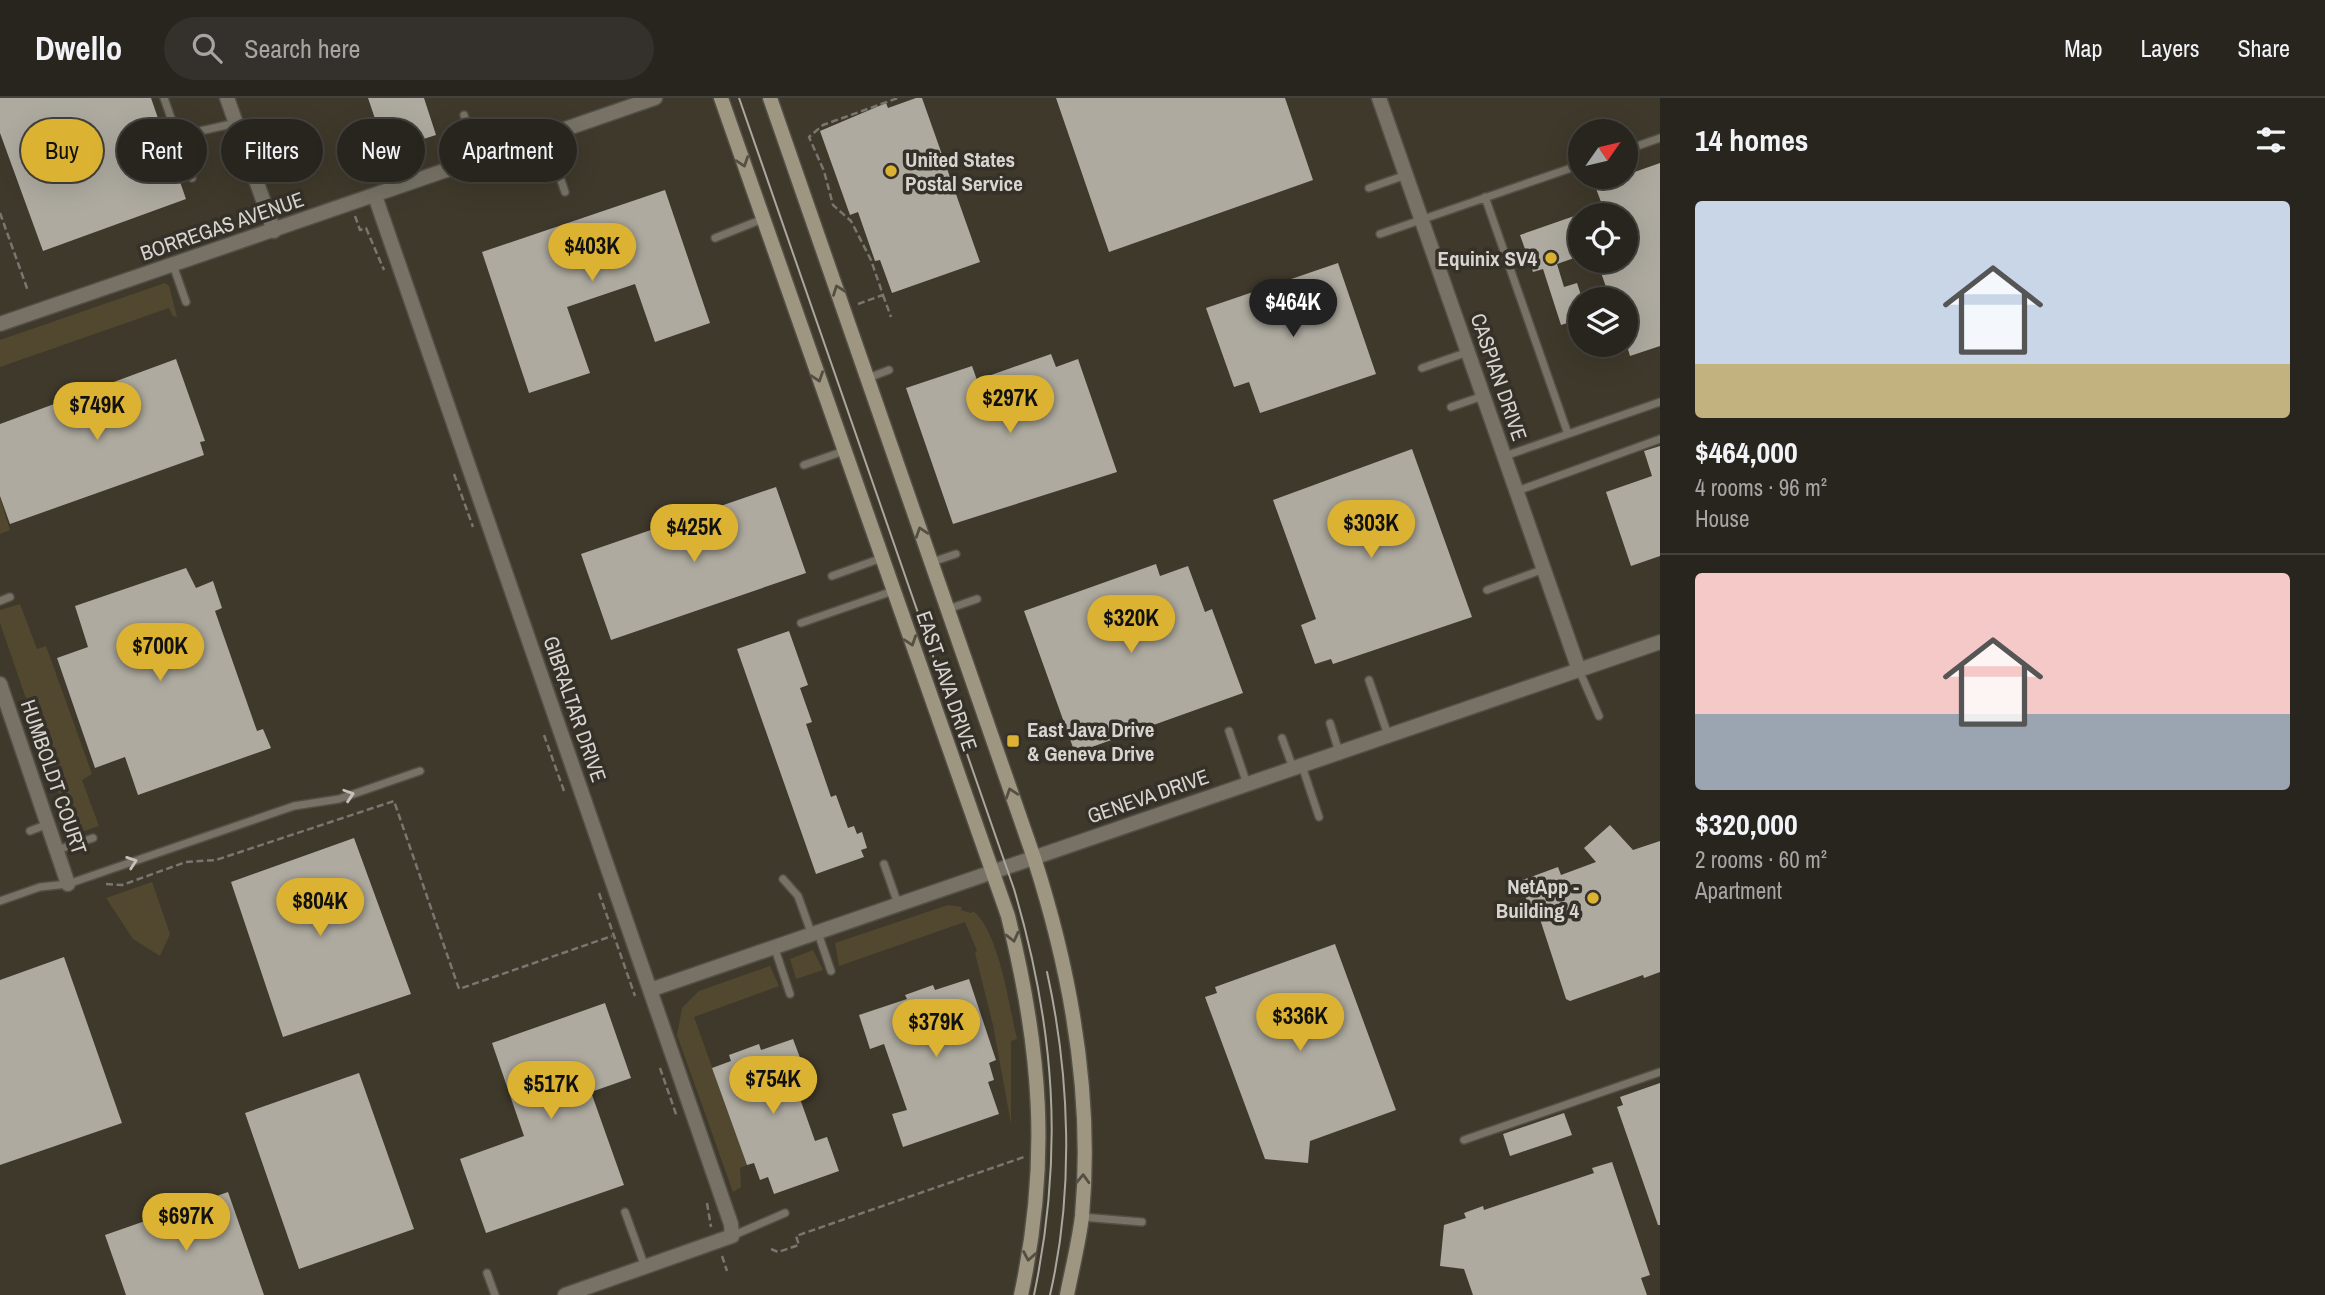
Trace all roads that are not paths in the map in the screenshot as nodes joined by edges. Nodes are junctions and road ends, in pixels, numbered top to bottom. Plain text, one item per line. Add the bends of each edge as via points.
1 (164, 98) edge
2 (655, 98) edge
3 (721, 98) edge
4 (769, 98) edge
5 (1379, 98) edge
6 (230, 99) edge
7 (464, 116) dead end
8 (172, 119) edge
9 (235, 119) edge
10 (465, 119) edge
11 (577, 126) edge
12 (1660, 138) edge
13 (1638, 146) edge
14 (1568, 169) edge
15 (439, 174) edge
16 (1406, 175) junction
17 (257, 182) edge
18 (562, 182) edge
19 (1369, 188) dead end
20 (565, 192) dead end
21 (375, 197) junction
22 (1485, 197) junction
23 (763, 219) junction
24 (1422, 220) junction
25 (274, 231) junction
26 (1380, 234) dead end
27 (715, 238) dead end
28 (173, 265) junction
29 (186, 302) dead end
30 (0, 324) edge
31 (1468, 352) junction
32 (1422, 368) dead end
33 (889, 370) dead end
34 (868, 378) junction
35 (1483, 396) junction
36 (1660, 402) edge
37 (1451, 407) dead end
38 (1568, 434) junction
39 (1660, 439) edge
40 (844, 451) junction
41 (1504, 457) junction
42 (804, 465) dead end
43 (1516, 491) junction
44 (956, 554) dead end
45 (882, 558) junction
46 (932, 562) junction
47 (1544, 569) junction
48 (832, 576) dead end
49 (1487, 590) dead end
50 (893, 591) junction
51 (10, 597) dead end
52 (977, 599) dead end
53 (0, 601) edge
54 (948, 609) junction
55 (801, 623) dead end
56 (1660, 642) edge
57 (1579, 670) junction
58 (1369, 680) dead end
59 (0, 684) edge
60 (1599, 716) dead end
61 (1330, 723) dead end
62 (1229, 731) dead end
63 (1388, 735) junction
64 (1282, 738) dead end
65 (1339, 752) junction
66 (1297, 767) junction
67 (420, 771) dead end
68 (1247, 784) junction
69 (1319, 817) dead end
70 (47, 824) junction
71 (30, 831) dead end
72 (93, 838) dead end
73 (56, 850) junction
74 (1034, 858) junction
75 (884, 864) dead end
76 (992, 872) junction
77 (783, 879) dead end
78 (68, 884) junction
79 (0, 901) edge
80 (898, 905) junction
81 (815, 934) junction
82 (775, 948) junction
83 (831, 971) dead end
84 (650, 990) junction
85 (790, 994) dead end
86 (1660, 1072) edge
87 (1464, 1140) dead end
88 (625, 1212) dead end
89 (785, 1213) dead end
90 (1082, 1217) junction
91 (1142, 1222) dead end
92 (732, 1236) junction
93 (645, 1267) junction
94 (487, 1273) dead end
95 (495, 1295) edge
96 (565, 1295) edge
97 (1021, 1295) edge
98 (1067, 1295) edge

1 - 8 lane
2 - 11 street, BORREGAS AVENUE
3 -> 23 main road, EAST JAVA DRIVE
34 -> 4 main road, EAST JAVA DRIVE
5 - 16 street, CASPIAN DRIVE
6 - 9 street
7 - 10 lane
12 - 13 lane
14 - 22 lane
15 - 21 street, BORREGAS AVENUE
16 - 19 lane
16 - 24 street, CASPIAN DRIVE
17 - 25 street
18 - 20 lane
21 - 25 street, BORREGAS AVENUE
21 - 84 street, GIBRALTAR DRIVE
22 - 24 lane
22 - 38 lane
23 - 27 lane
23 -> 40 main road, EAST JAVA DRIVE
24 - 26 lane
24 - 31 street, CASPIAN DRIVE
25 - 28 street, BORREGAS AVENUE
28 - 29 lane
28 - 30 street, BORREGAS AVENUE
31 - 32 lane
31 - 35 street, CASPIAN DRIVE
33 - 34 lane
46 -> 34 main road, EAST JAVA DRIVE
35 - 37 lane
35 - 41 street, CASPIAN DRIVE
36 - 38 lane
38 - 41 lane
39 - 43 lane
40 - 42 lane
40 - 45 main road, EAST JAVA DRIVE
41 - 43 street, CASPIAN DRIVE
43 - 47 street, CASPIAN DRIVE
44 - 46 lane
45 - 48 lane
45 - 50 main road, EAST JAVA DRIVE
46 - 54 main road, EAST JAVA DRIVE
47 - 49 lane
47 - 57 street, CASPIAN DRIVE
50 - 55 lane
50 -> 76 main road, EAST JAVA DRIVE
51 - 53 lane
52 - 54 lane
74 -> 54 main road, EAST JAVA DRIVE
56 - 57 street, GENEVA DRIVE
57 - 60 lane
57 - 63 street, GENEVA DRIVE
58 - 63 lane
59 - 70 street, HUMBOLDT COURT
61 - 65 lane
62 - 68 lane
63 - 65 street, GENEVA DRIVE
64 - 66 lane
65 - 66 street, GENEVA DRIVE
66 - 68 street, GENEVA DRIVE
66 - 69 lane
78 -> 67 lane via 294,806 339,799
68 - 74 street, GENEVA DRIVE
70 - 71 lane
70 - 73 street, HUMBOLDT COURT
72 - 73 lane
73 - 78 street, HUMBOLDT COURT
74 - 76 street, GENEVA DRIVE
90 -> 74 main road, EAST JAVA DRIVE via 1084,1135 1079,1055 1068,980
75 - 80 lane
76 - 80 street, GENEVA DRIVE
76 -> 97 main road, EAST JAVA DRIVE via 1023,974 1039,1099 1038,1183
77 - 81 lane via 799,895
78 - 79 lane via 40,887
80 - 81 street, GENEVA DRIVE
81 - 82 street, GENEVA DRIVE
81 - 83 lane
82 - 84 street, GENEVA DRIVE
82 - 85 lane
84 - 92 street, GIBRALTAR DRIVE
86 - 87 lane
88 - 93 lane
89 - 92 lane
90 - 91 lane
90 - 98 main road, EAST JAVA DRIVE
92 - 93 street
93 - 96 street
94 - 95 lane

